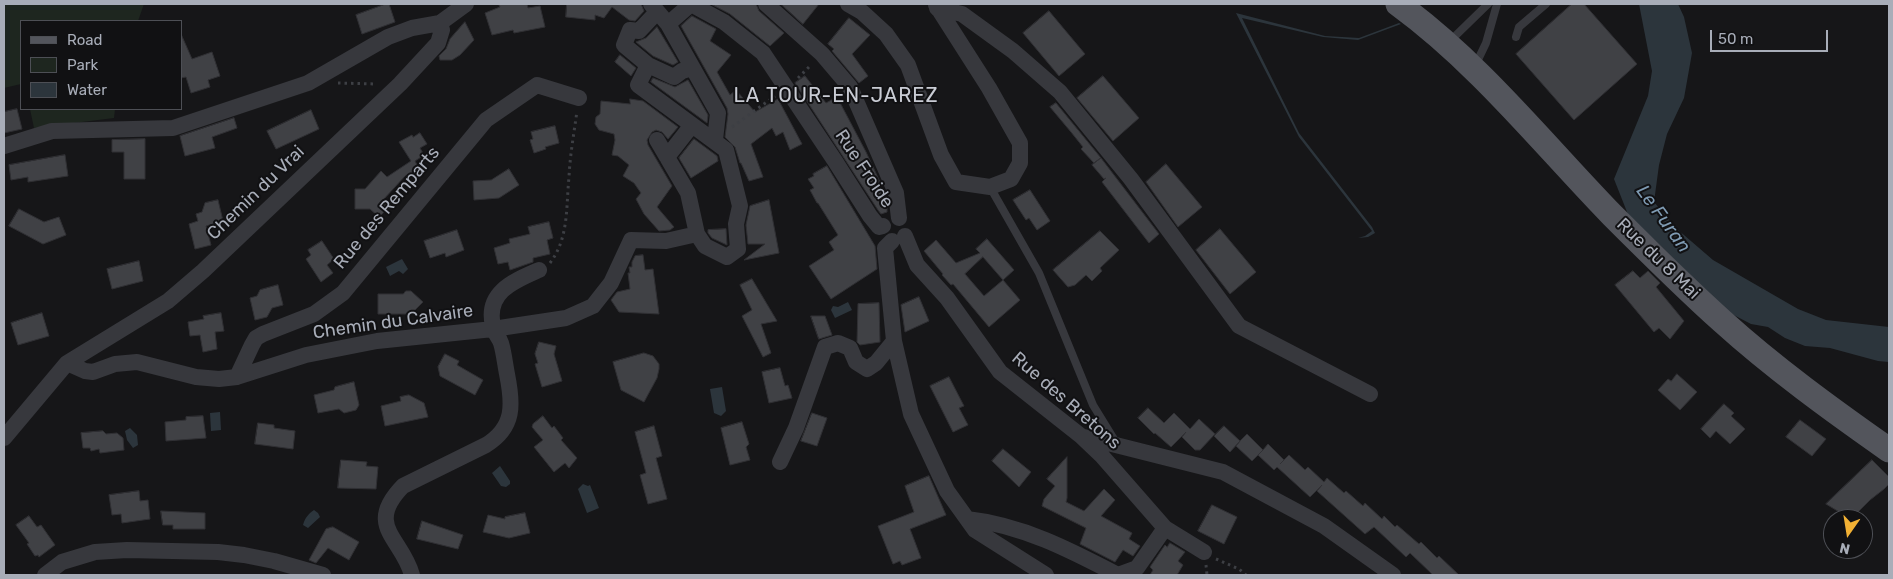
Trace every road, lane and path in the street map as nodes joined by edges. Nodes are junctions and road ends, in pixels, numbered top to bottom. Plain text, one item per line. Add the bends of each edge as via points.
1 (466, 4) edge
2 (766, 4) edge
3 (848, 4) edge
4 (1398, 4) edge
5 (1488, 4) edge
6 (1497, 4) edge
7 (1546, 4) edge
8 (936, 6) edge
9 (659, 13) edge
10 (440, 23) junction
11 (1516, 37) dead end
12 (1448, 43) junction
13 (822, 54) junction
14 (648, 65) junction
15 (692, 68) junction
16 (1474, 68) junction
17 (308, 83) junction
18 (400, 84) junction
19 (786, 89) junction
20 (579, 98) joint
21 (692, 125) junction
22 (657, 140) dead end
23 (715, 140) junction
24 (4, 146) edge
25 (667, 157) junction
26 (990, 187) junction
27 (899, 218) junction
28 (883, 226) junction
29 (697, 234) junction
30 (898, 239) junction
31 (539, 270) joint
32 (493, 329) junction
33 (894, 341) junction
34 (67, 363) junction
35 (237, 377) junction
36 (1370, 394) dead end
37 (1081, 436) junction
38 (4, 438) edge
39 (1118, 445) junction
40 (1889, 450) edge
41 (780, 462) dead end
42 (967, 519) junction
43 (1165, 528) junction
44 (1204, 552) joint
45 (45, 575) edge
46 (323, 575) edge
47 (412, 575) edge
48 (1046, 575) edge
49 (1246, 575) edge
50 (1393, 575) edge

1 - 10 street
2 - 13 street
3 - 26 street via 886,34 908,65 941,155 956,182
4 - 12 main road, Rue du 8 Mai
5 - 12 lane
6 - 16 lane via 1486,43
7 - 11 lane via 1519,27
8 - 26 street via 1020,143 1020,164 1011,179
8 - 36 street via 962,14 1060,92 1130,179 1239,326
9 - 14 street via 639,31 630,30 624,45
9 - 15 street
9 - 19 street, Rue Froide via 691,4 724,22 763,53
10 - 17 street via 388,37
10 - 18 street, Chemin du Vrai via 442,30 438,43
12 - 16 main road, Rue du 8 Mai
13 - 19 path
13 - 27 street via 850,87 896,192
14 - 15 street via 674,77
14 - 21 street via 638,85
15 - 23 street via 718,113
16 - 40 main road, Rue du 8 Mai via 1613,216 1722,322 1824,404
17 - 18 path
17 - 24 street via 173,128 52,132
18 - 34 street, Chemin du Vrai via 168,301
19 - 23 path
19 - 28 street, Rue Froide via 870,216 879,227
20 - 31 path via 565,232 558,252
20 - 35 street, Rue des Remparts via 537,85 486,120 343,293 314,314 256,338
21 - 23 street
21 - 25 street
22 - 25 street
23 - 29 street via 726,150 740,206 736,224 738,249 728,257 704,246
25 - 29 street via 688,193
26 - 39 lane via 1039,273 1093,405
27 - 28 street via 890,218
27 - 30 street via 907,229
28 - 30 street via 886,238
29 - 32 street, Chemin du Calvaire via 666,241 631,240 611,283 593,306 566,318
30 - 33 street via 885,248
30 - 37 street, Rue des Bretons via 947,298 1000,372
31 - 32 street via 511,282 498,295 491,316
32 - 35 street, Chemin du Calvaire via 368,343 306,355
32 - 47 street via 501,342 511,390 508,422 498,438 486,446 403,486 392,497 385,517 388,534
33 - 41 street via 867,369 856,362 850,348 838,343 825,346 796,428
33 - 42 street via 911,414 946,492
34 - 35 street, Chemin du Calvaire via 93,372 115,364 137,362 206,379
34 - 38 street, Chemin du Vrai
37 - 39 street
37 - 43 street, Rue des Bretons
39 - 50 street via 1223,472 1324,526
42 - 43 street via 993,522 1061,546 1118,575 1137,568
42 - 48 street via 975,530
43 - 44 street, Rue des Bretons
44 - 49 path
45 - 46 street via 62,562 95,552 127,550 244,555

